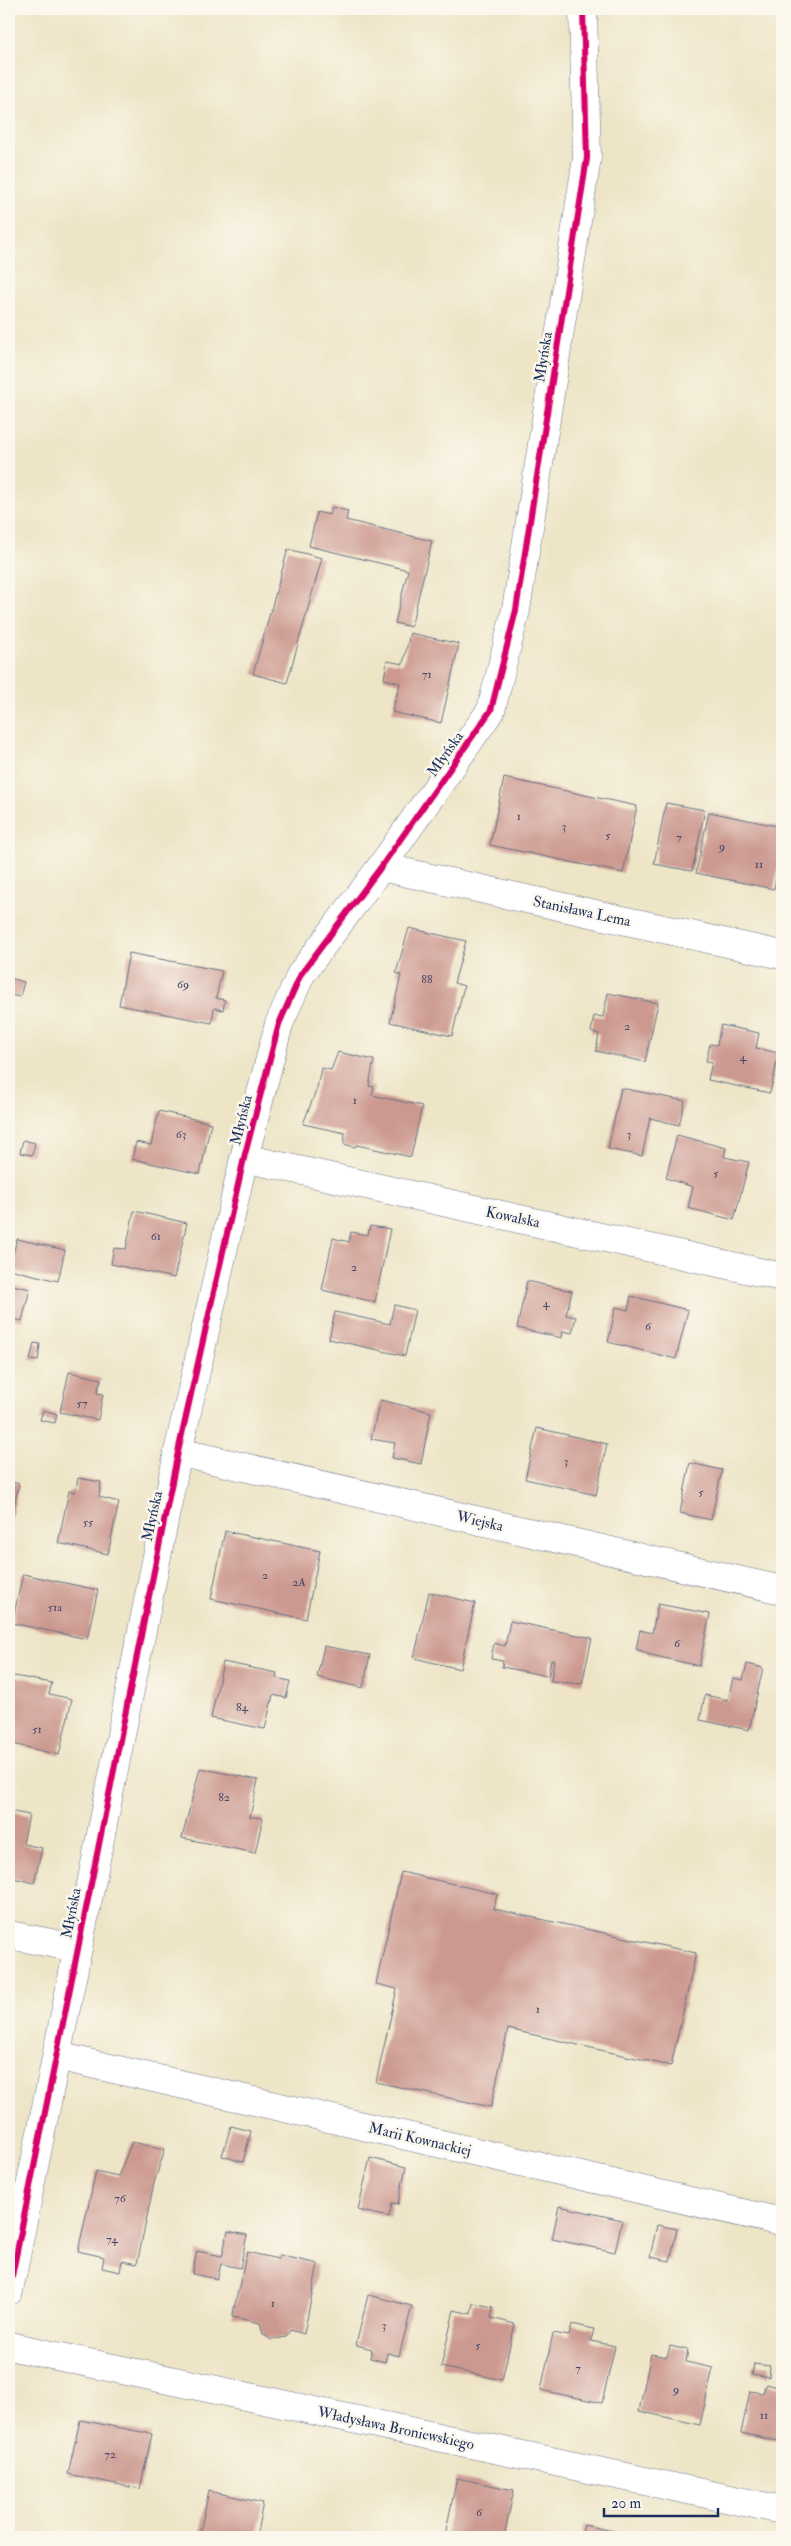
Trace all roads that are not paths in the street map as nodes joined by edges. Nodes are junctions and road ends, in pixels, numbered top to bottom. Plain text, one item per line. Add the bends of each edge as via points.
1 (583, 9) edge
2 (381, 867) junction
3 (782, 954) edge
4 (244, 1158) junction
5 (782, 1277) edge
6 (178, 1452) junction
7 (782, 1590) edge
8 (9, 1935) edge
9 (77, 1948) junction
10 (57, 2056) junction
11 (782, 2222) edge
12 (9, 2291) edge
13 (9, 2346) edge
14 (782, 2510) edge

1 - 2 street, Młyńska via 587,158 516,610 491,710
2 - 3 street, Stanisława Lema
2 - 4 street, Młyńska via 301,974 279,1024
4 - 5 street, Kowalska
4 - 6 street, Młyńska
6 - 7 street, Wiejska
6 - 9 street, Młyńska
8 - 9 street
9 - 10 street, Młyńska
10 - 11 street, Marii Kownackiej
10 - 12 street, Młyńska
13 - 14 street, Władysława Broniewskiego

